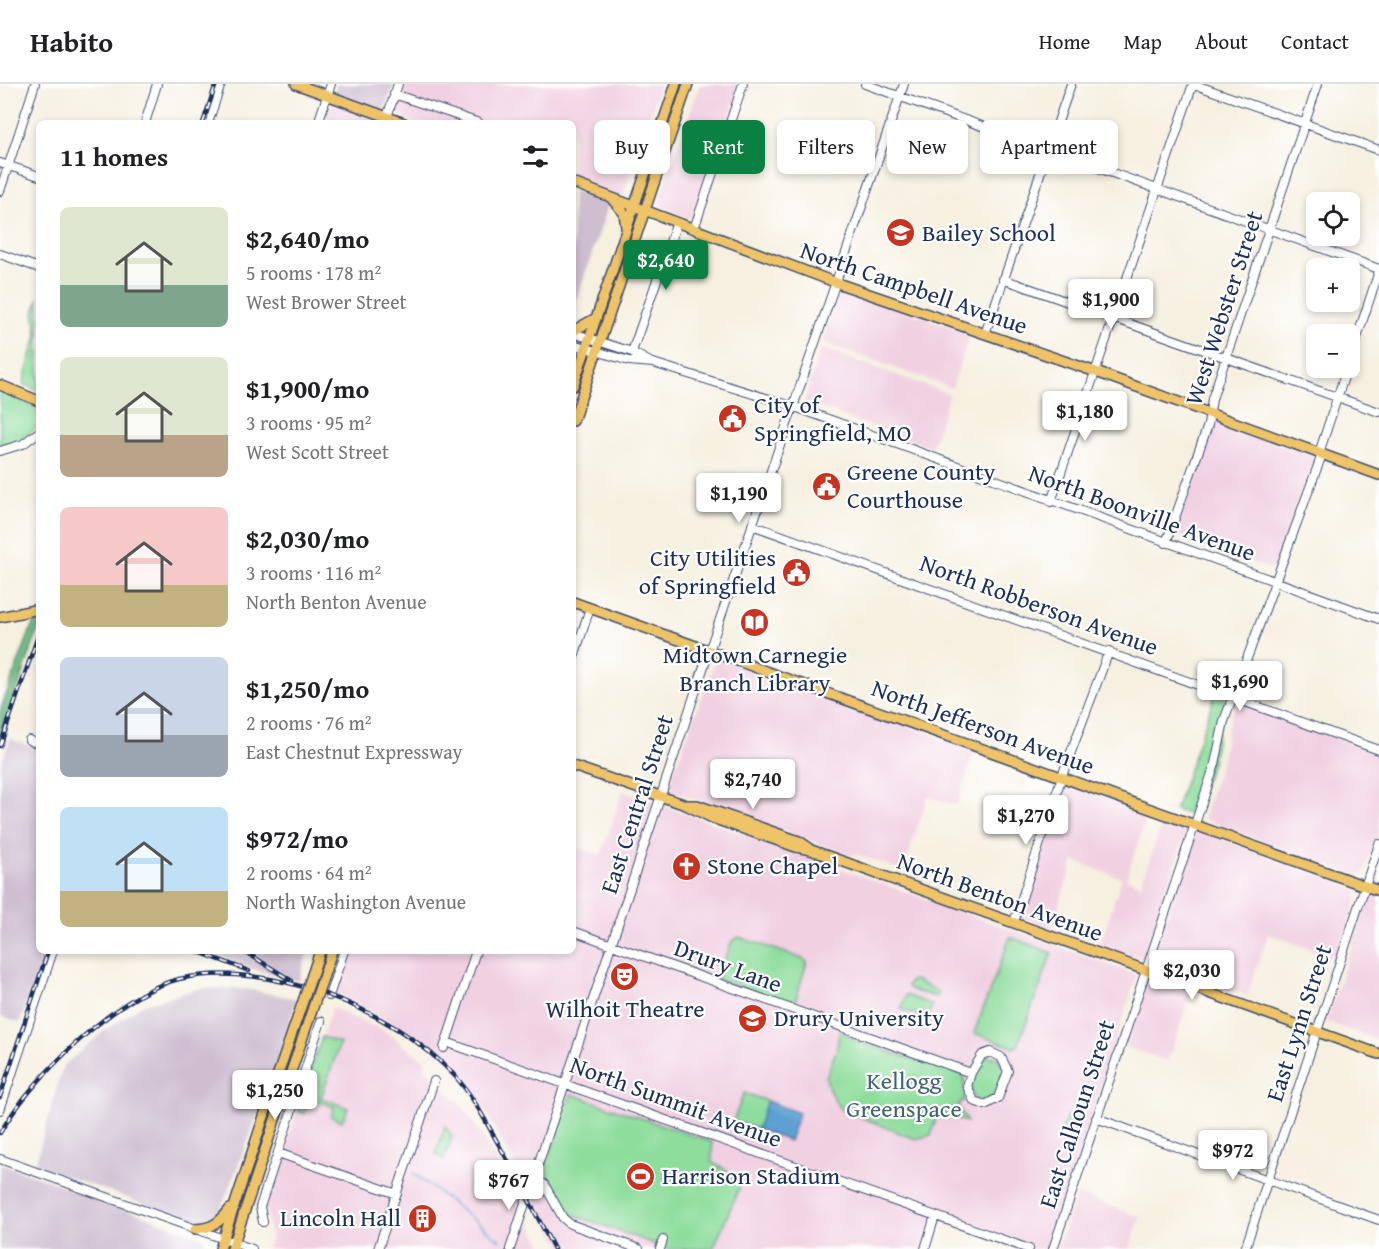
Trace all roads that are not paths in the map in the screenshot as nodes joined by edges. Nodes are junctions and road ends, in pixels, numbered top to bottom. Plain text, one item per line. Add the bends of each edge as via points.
1 (35, 84) edge
2 (157, 84) edge
3 (221, 84) edge
4 (296, 84) edge
5 (331, 84) edge
6 (398, 84) edge
7 (676, 84) edge
8 (688, 84) edge
9 (743, 84) edge
10 (865, 84) edge
11 (904, 84) edge
12 (1071, 84) edge
13 (1193, 84) edge
14 (1318, 84) edge
15 (394, 94) junction
16 (327, 96) junction
17 (900, 96) junction
18 (387, 117) junction
19 (147, 120) edge
20 (209, 120) edge
21 (319, 120) edge
22 (396, 120) edge
23 (470, 120) edge
24 (1058, 120) edge
25 (1305, 123) junction
26 (980, 126) edge
27 (1379, 150) edge
28 (4, 164) edge
29 (1039, 174) edge
30 (1111, 174) edge
31 (36, 175) edge
32 (576, 184) edge
33 (1156, 190) junction
34 (0, 191) edge
35 (607, 196) junction
36 (635, 206) junction
37 (645, 210) junction
38 (677, 222) junction
39 (694, 229) junction
40 (1269, 230) junction
41 (626, 232) junction
42 (0, 254) edge
43 (36, 267) edge
44 (1379, 270) edge
45 (1003, 279) junction
46 (837, 283) junction
47 (596, 318) junction
48 (1114, 318) junction
49 (1360, 328) edge
50 (576, 330) edge
51 (576, 333) edge
52 (985, 334) junction
53 (589, 338) junction
54 (576, 345) edge
55 (598, 346) junction
56 (586, 348) junction
57 (632, 352) junction
58 (1226, 357) junction
59 (653, 363) junction
60 (1096, 372) junction
61 (576, 376) edge
62 (1344, 378) edge
63 (0, 385) edge
64 (1337, 397) junction
65 (36, 400) edge
66 (795, 407) junction
67 (576, 412) edge
68 (1379, 412) edge
69 (1210, 413) junction
70 (36, 434) edge
71 (0, 451) edge
72 (1320, 454) junction
73 (1379, 475) edge
74 (1051, 502) junction
75 (752, 525) junction
76 (1166, 543) junction
77 (1276, 582) junction
78 (576, 603) edge
79 (590, 608) junction
80 (36, 610) edge
81 (0, 617) edge
82 (1379, 620) edge
83 (709, 649) junction
84 (576, 651) edge
85 (1109, 651) junction
86 (1233, 696) junction
87 (29, 740) dead end
88 (36, 743) edge
89 (1379, 750) edge
90 (576, 767) edge
91 (1062, 776) junction
92 (660, 796) junction
93 (1195, 823) junction
94 (1379, 844) edge
95 (1365, 886) junction
96 (1379, 891) edge
97 (1014, 922) junction
98 (576, 932) edge
99 (610, 945) junction
100 (52, 954) edge
101 (319, 954) edge
102 (332, 954) edge
103 (344, 954) edge
104 (475, 954) edge
105 (1146, 969) junction
106 (329, 996) dead end
107 (321, 1021) dead end
108 (1317, 1031) junction
109 (1379, 1054) edge
110 (971, 1073) junction
111 (434, 1081) dead end
112 (564, 1083) junction
113 (0, 1110) edge
114 (1096, 1118) junction
115 (278, 1153) junction
116 (0, 1159) edge
117 (531, 1180) junction
118 (1267, 1180) junction
119 (397, 1194) junction
120 (235, 1202) junction
121 (935, 1216) junction
122 (1379, 1220) edge
123 (263, 1222) dead end
124 (195, 1229) junction
125 (223, 1239) junction
126 (663, 1240) dead end
127 (233, 1246) edge
128 (220, 1249) edge
129 (252, 1249) edge
130 (378, 1249) edge
131 (510, 1249) edge
132 (639, 1249) edge
133 (660, 1249) edge
134 (925, 1249) edge
135 (1029, 1249) edge
136 (1053, 1249) edge
137 (1245, 1249) edge

1 - 28 street
2 - 19 street
3 - 20 street
4 - 16 main road
5 - 16 street
6 - 15 street
7 - 36 main road
8 - 37 main road
9 - 39 street
10 - 17 street
11 - 17 street, East Central Street
12 - 24 street
13 - 25 street
13 - 33 street
14 - 25 street, West Webster Street
15 - 18 street
15 - 23 street
16 - 18 main road
16 - 21 street
17 - 26 street
17 - 46 street, East Central Street
18 - 22 main road
25 - 27 street
25 - 40 street, West Webster Street
28 - 31 street
28 - 34 street
29 - 45 street
30 - 33 street
32 - 35 main road, North Campbell Avenue
33 - 40 street
33 - 48 street
35 - 36 main road, North Campbell Avenue
35 - 41 main road via 624,213
36 - 37 main road, North Campbell Avenue
36 - 41 main road
37 - 38 main road, North Campbell Avenue
37 - 55 main road
38 - 39 main road, North Campbell Avenue
38 - 57 street
39 - 46 main road, North Campbell Avenue
40 - 44 street
40 - 58 street, West Webster Street
41 - 47 main road
42 - 43 street
44 - 49 street
45 - 48 street
45 - 52 street
46 - 52 main road, North Campbell Avenue
46 - 66 street, East Central Street
47 - 50 main road
47 - 53 main road
48 - 58 street
48 - 60 street
51 - 53 street, North Boonville Avenue
52 - 60 main road, North Campbell Avenue
53 - 55 street, North Boonville Avenue
53 - 56 main road
54 - 56 street, North Boonville Avenue
55 - 56 street, North Boonville Avenue
55 - 57 street, North Boonville Avenue
55 - 59 street, North Boonville Avenue via 629,361
55 - 67 main road
56 - 61 main road
57 - 59 street, North Boonville Avenue
58 - 64 street
58 - 69 street, West Webster Street
59 - 66 street, North Boonville Avenue
60 - 69 main road, North Campbell Avenue
60 - 74 street
62 - 64 street, East Calhoun Street
63 - 65 main road
64 - 68 street
64 - 72 street, East Calhoun Street
66 - 74 street, North Boonville Avenue
66 - 75 street, East Central Street
69 - 72 main road, North Campbell Avenue
69 - 76 street, West Webster Street
70 - 71 street via 23,444
72 - 73 main road, North Campbell Avenue
72 - 77 street, East Calhoun Street
74 - 76 street, North Boonville Avenue
75 - 83 street, East Central Street
75 - 85 street, North Robberson Avenue
76 - 77 street, North Boonville Avenue
77 - 82 street, North Boonville Avenue
77 - 86 street, East Calhoun Street
78 - 79 main road, North Jefferson Avenue
79 - 83 main road, North Jefferson Avenue
79 - 84 street
80 - 81 main road
83 - 91 main road, North Jefferson Avenue
83 - 92 street, East Central Street
85 - 86 street, North Robberson Avenue
85 - 91 street
86 - 89 street, North Robberson Avenue
86 - 93 street, East Calhoun Street
87 - 88 street
90 - 92 main road, North Benton Avenue
91 - 93 main road, North Jefferson Avenue
91 - 97 street
92 - 97 main road, North Benton Avenue via 712,818
92 - 99 street, East Central Street
93 - 95 main road, North Jefferson Avenue
93 - 105 street, East Calhoun Street
94 - 95 street, East Lynn Street
95 - 96 main road, North Jefferson Avenue
95 - 108 street, East Lynn Street
97 - 105 main road, North Benton Avenue
98 - 99 street, Drury Lane
99 - 110 street, Drury Lane
99 - 112 street, East Central Street
100 - 113 street
101 - 120 main road, bridge
102 - 127 main road, bridge
103 - 106 street
104 - 112 street, North Summit Avenue via 445,1045
105 - 108 main road, North Benton Avenue
105 - 114 street, East Calhoun Street
107 - 115 street
108 - 109 main road, North Benton Avenue
108 - 118 street, East Lynn Street
110 - 110 street via 967,1086 974,1101 985,1105 998,1098 1008,1071 1001,1057 990,1053 982,1055
111 - 119 street
112 - 117 street, East Central Street
112 - 121 street, North Summit Avenue
114 - 118 street
114 - 136 street, East Calhoun Street
115 - 119 street
115 - 123 street via 260,1207
116 - 124 street
117 - 131 street, East Central Street
117 - 132 street via 544,1184 570,1224
118 - 122 street
118 - 137 street, East Lynn Street
119 - 130 street
120 - 124 main road via 220,1223
120 - 125 main road
121 - 134 street
121 - 135 street, North Summit Avenue
124 - 125 street
125 - 127 street
125 - 128 main road
126 - 133 street
127 - 129 street

